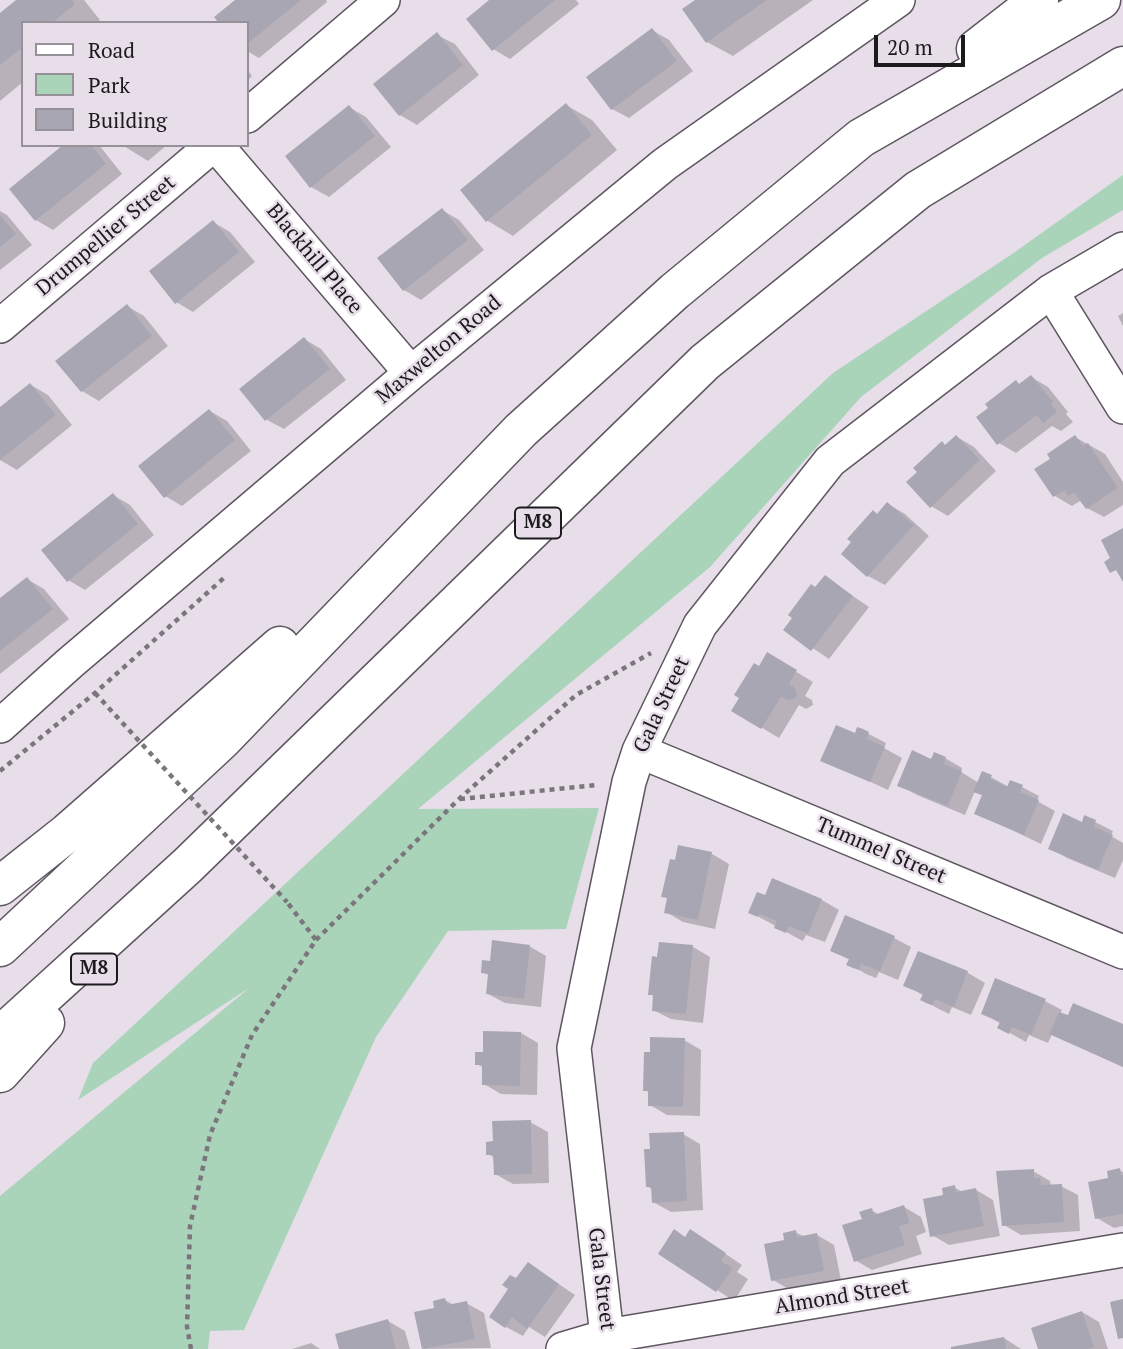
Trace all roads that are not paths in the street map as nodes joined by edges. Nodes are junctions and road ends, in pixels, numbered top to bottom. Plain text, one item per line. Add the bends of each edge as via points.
1 (383, 0) edge
2 (898, 0) edge
3 (1039, 0) edge
4 (1101, 0) edge
5 (1123, 66) edge
6 (248, 115) edge
7 (861, 138) junction
8 (212, 147) edge
9 (216, 147) edge
10 (1123, 249) edge
11 (1051, 291) junction
12 (0, 326) edge
13 (411, 373) junction
14 (1123, 407) edge
15 (522, 430) junction
16 (0, 726) edge
17 (639, 751) junction
18 (187, 866) junction
19 (0, 886) edge
20 (0, 947) edge
21 (1123, 952) edge
22 (0, 1036) edge
23 (0, 1073) edge
24 (1123, 1250) edge
25 (607, 1345) edge
26 (563, 1349) edge

1 - 6 street
2 - 13 street, Maxwelton Road via 665,164
3 - 7 highway
4 - 7 highway
5 - 18 highway, M8 via 918,190 705,362
7 - 15 highway via 675,291
8 - 12 street, Drumpellier Street
9 - 13 street, Blackhill Place
10 - 11 street, Gala Street
11 - 14 street
11 - 17 street, Gala Street via 830,461 700,625
13 - 16 street, Maxwelton Road
15 - 19 highway via 186,731
15 - 20 highway via 222,740
17 - 21 street, Tummel Street
17 - 25 street, Gala Street via 574,1048
18 - 22 highway, M8
18 - 23 highway, M8
24 - 25 street, Almond Street
25 - 26 street, Almond Street

